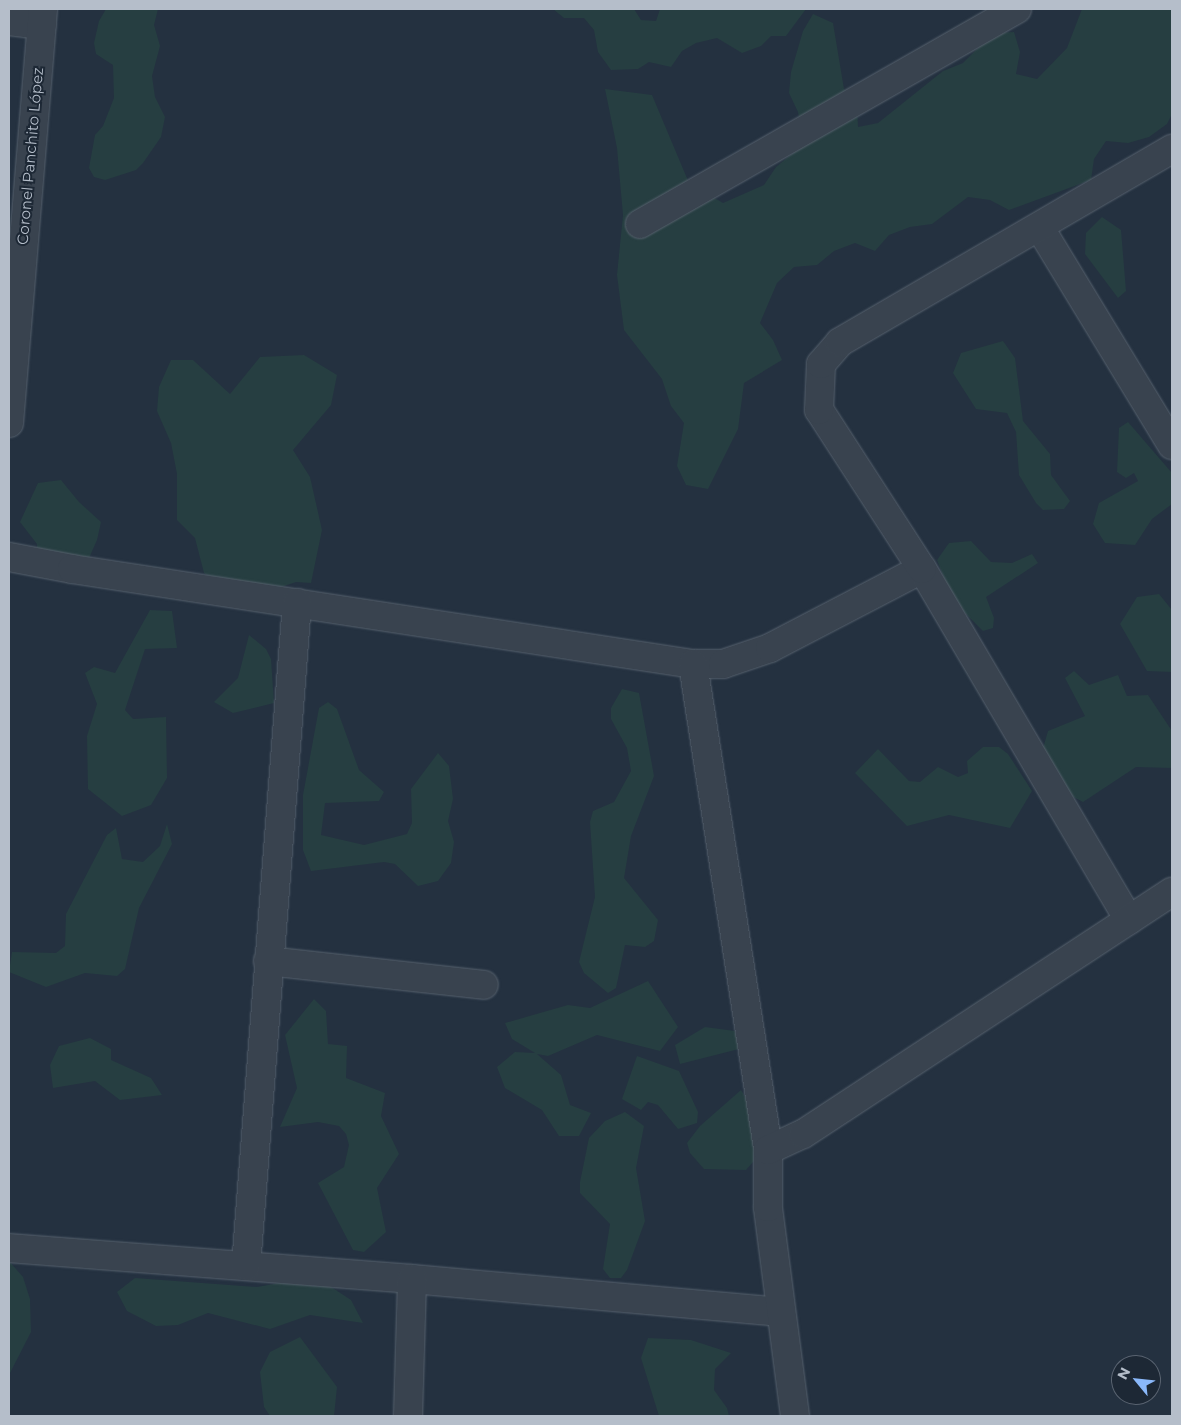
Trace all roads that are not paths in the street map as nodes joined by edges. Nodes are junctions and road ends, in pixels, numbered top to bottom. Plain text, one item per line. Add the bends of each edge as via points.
1 (1017, 9) edge
2 (42, 17) edge
3 (9, 21) edge
4 (1172, 149) edge
5 (640, 224) dead end
6 (1040, 228) junction
7 (9, 423) edge
8 (1172, 445) edge
9 (9, 556) edge
10 (922, 569) junction
11 (297, 603) junction
12 (692, 664) junction
13 (1172, 892) edge
14 (1129, 920) junction
15 (268, 961) junction
16 (484, 985) dead end
17 (768, 1150) junction
18 (9, 1248) edge
19 (246, 1266) junction
20 (412, 1279) junction
21 (779, 1312) junction
22 (408, 1416) edge
23 (794, 1416) edge

1 - 5 street
2 - 3 street
2 - 7 street, Coronel Panchito López
4 - 6 street
6 - 8 street
6 - 10 street via 840,342 821,364 819,410
9 - 11 street
10 - 12 street via 770,648 723,664
10 - 14 street
11 - 12 street
11 - 15 street
12 - 17 street
13 - 14 street
14 - 17 street via 803,1134
15 - 16 street
15 - 19 street
17 - 21 street via 768,1207
18 - 19 street
19 - 20 street
20 - 21 street
20 - 22 street
21 - 23 street

